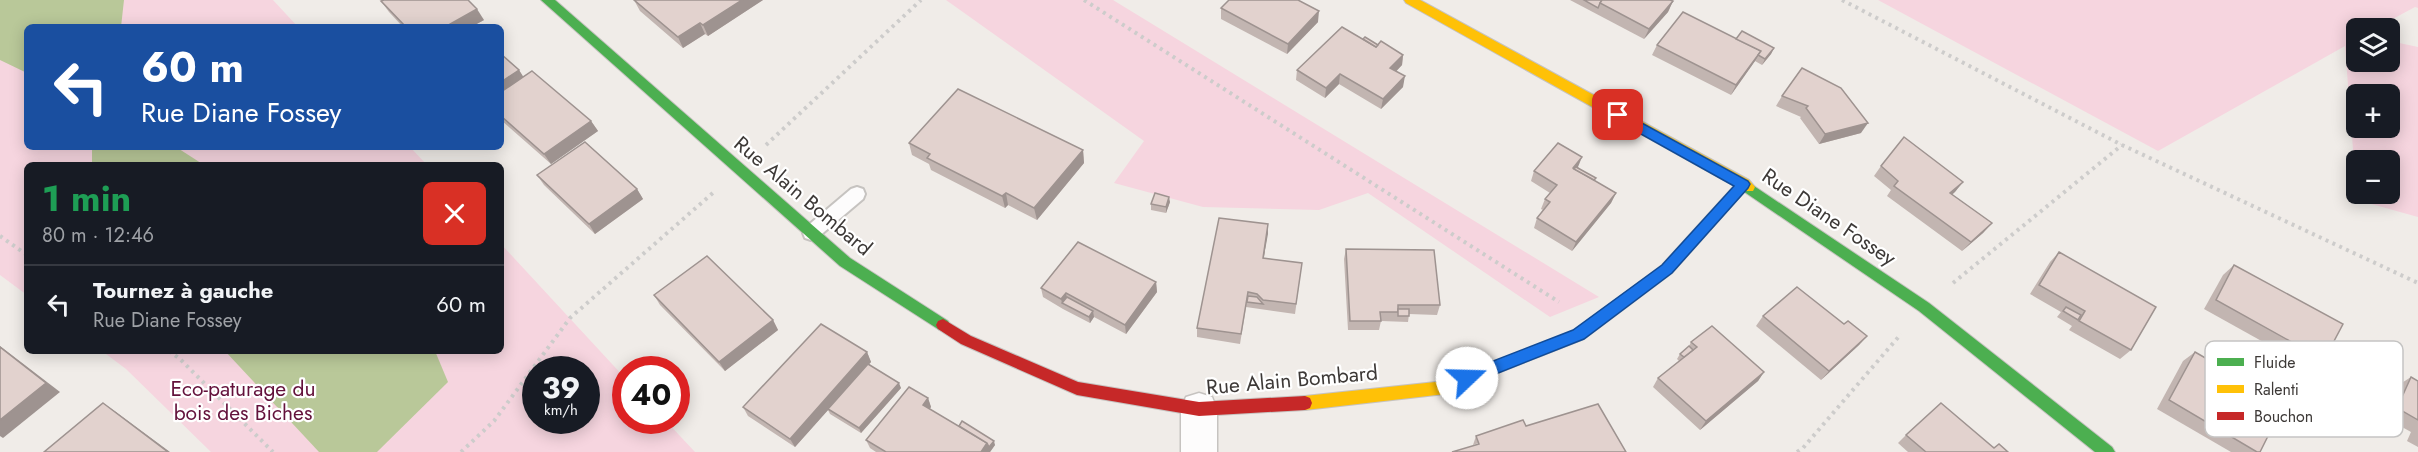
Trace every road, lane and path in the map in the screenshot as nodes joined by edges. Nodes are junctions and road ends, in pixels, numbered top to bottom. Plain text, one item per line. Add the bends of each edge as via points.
1 (547, 0) edge
2 (921, 0) edge
3 (1084, 0) edge
4 (1410, 0) edge
5 (1842, 0) edge
6 (740, 170) junction
7 (1744, 184) junction
8 (857, 194) dead end
9 (811, 233) junction
10 (0, 236) edge
11 (24, 253) edge
12 (2418, 283) edge
13 (1595, 325) junction
14 (173, 354) edge
15 (1199, 409) junction
16 (1803, 448) dead end
17 (273, 452) edge
18 (461, 452) edge
19 (1198, 452) edge
20 (1808, 452) edge
21 (2107, 452) edge

1 - 6 street, Rue Alain Bombard
2 - 6 path
3 - 13 path
4 - 7 street, Rue Diane Fossey
5 - 12 path via 2122,145
6 - 9 street, Rue Alain Bombard
6 - 18 path via 570,318 494,421
7 - 13 street, Rue Alain Bombard via 1667,269
7 - 21 street, Rue Diane Fossey via 1924,308
8 - 9 lane
9 - 15 street, Rue Alain Bombard via 845,262 966,340 1077,388
10 - 11 path
13 - 15 street, Rue Alain Bombard via 1579,335 1445,387 1280,406
14 - 17 path
15 - 19 street
16 - 20 path

